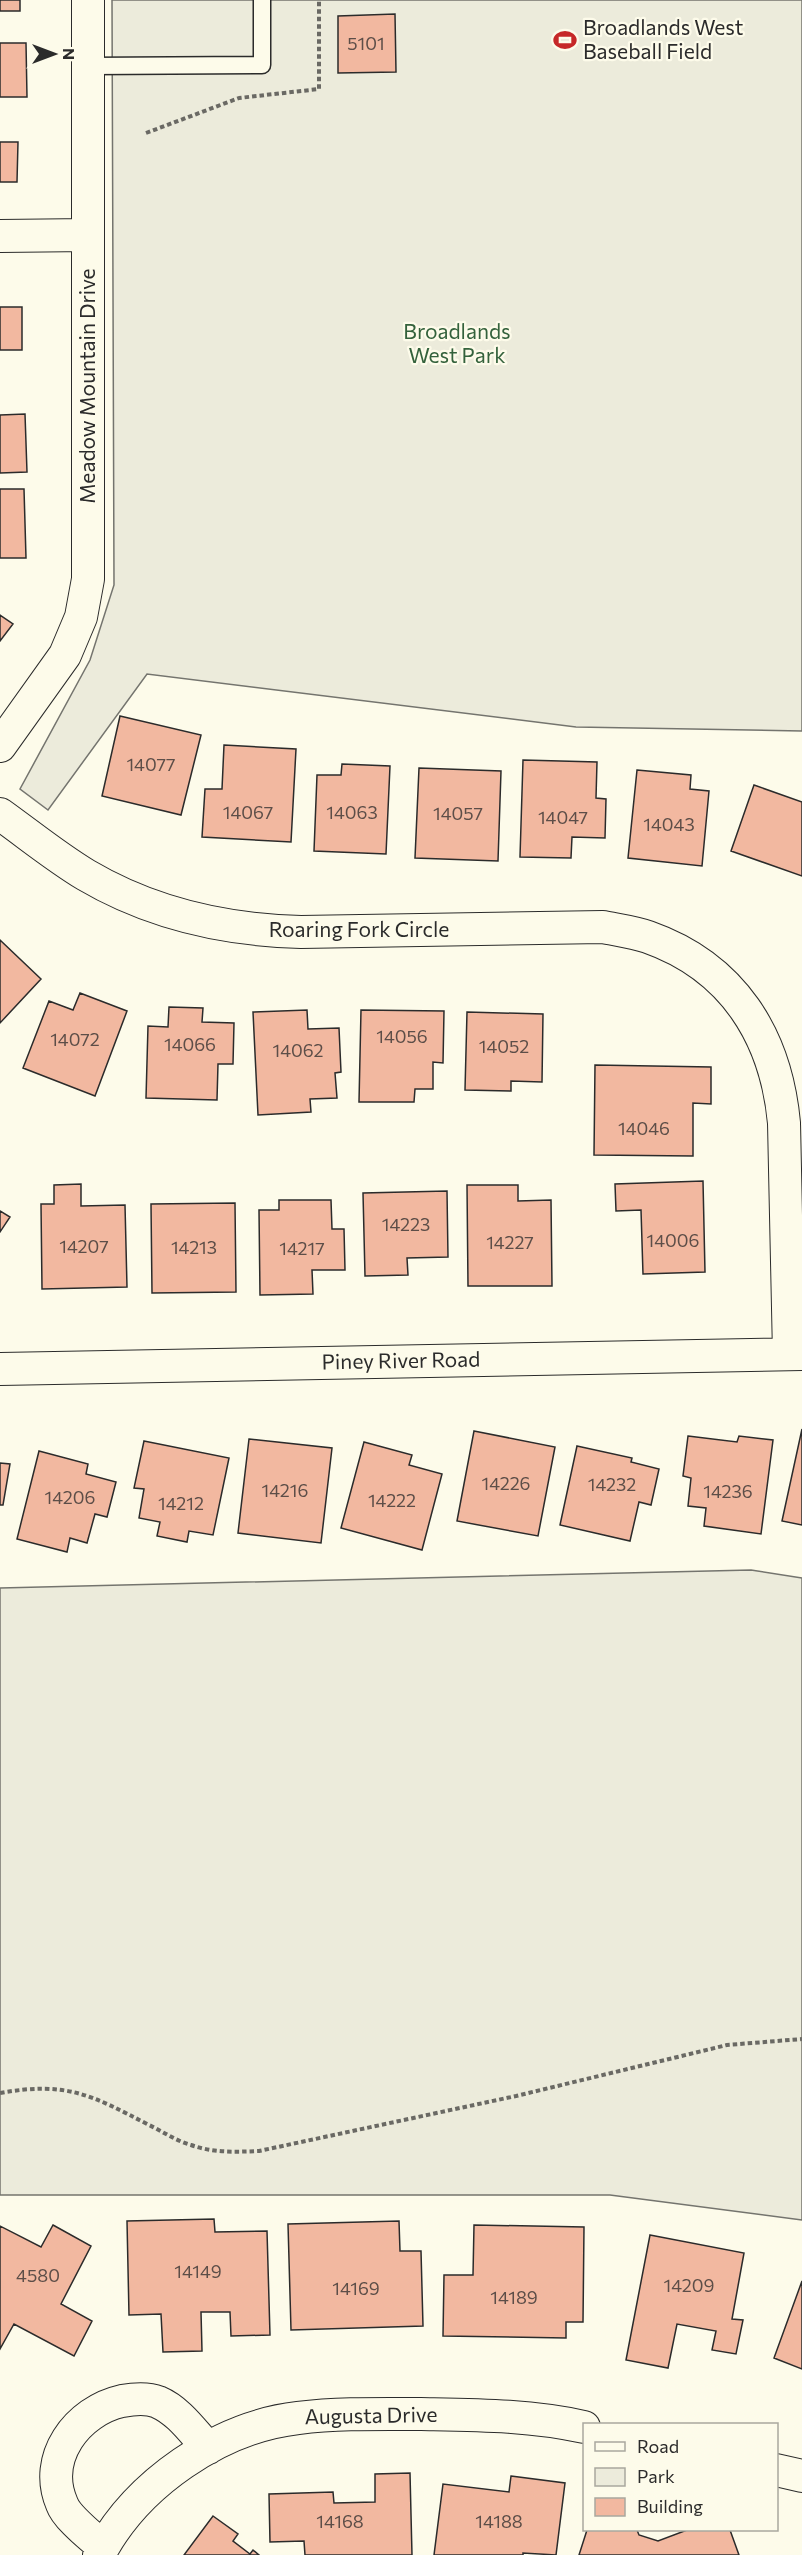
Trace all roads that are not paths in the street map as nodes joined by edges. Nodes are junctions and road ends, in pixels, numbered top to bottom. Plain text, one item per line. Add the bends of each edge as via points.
1 (88, 0) edge
2 (262, 0) edge
3 (88, 66) junction
4 (88, 235) junction
5 (0, 236) edge
6 (0, 746) edge
7 (0, 814) edge
8 (795, 1354) edge
9 (0, 1369) edge
10 (583, 2427) edge
11 (208, 2448) junction
12 (778, 2470) edge
13 (802, 2476) edge
14 (101, 2551) edge

1 - 3 street, Meadow Mountain Drive
2 - 3 lane via 262,65
3 - 4 street, Meadow Mountain Drive
4 - 5 street
4 - 6 street, Meadow Mountain Drive via 88,579 81,617 65,655
7 - 8 street, Roaring Fork Circle via 86,875 143,903 203,922 301,932 603,927 648,936 738,981 751,1017 770,1051 781,1092
8 - 9 street, Piney River Road
10 - 11 street, Augusta Drive via 504,2415 341,2414 287,2420 249,2430
11 - 14 street, Augusta Drive via 167,2475 131,2508
11 - 14 street via 173,2410 156,2401 131,2399 107,2404 83,2419 66,2440 57,2466 57,2491 63,2508
12 - 13 street

